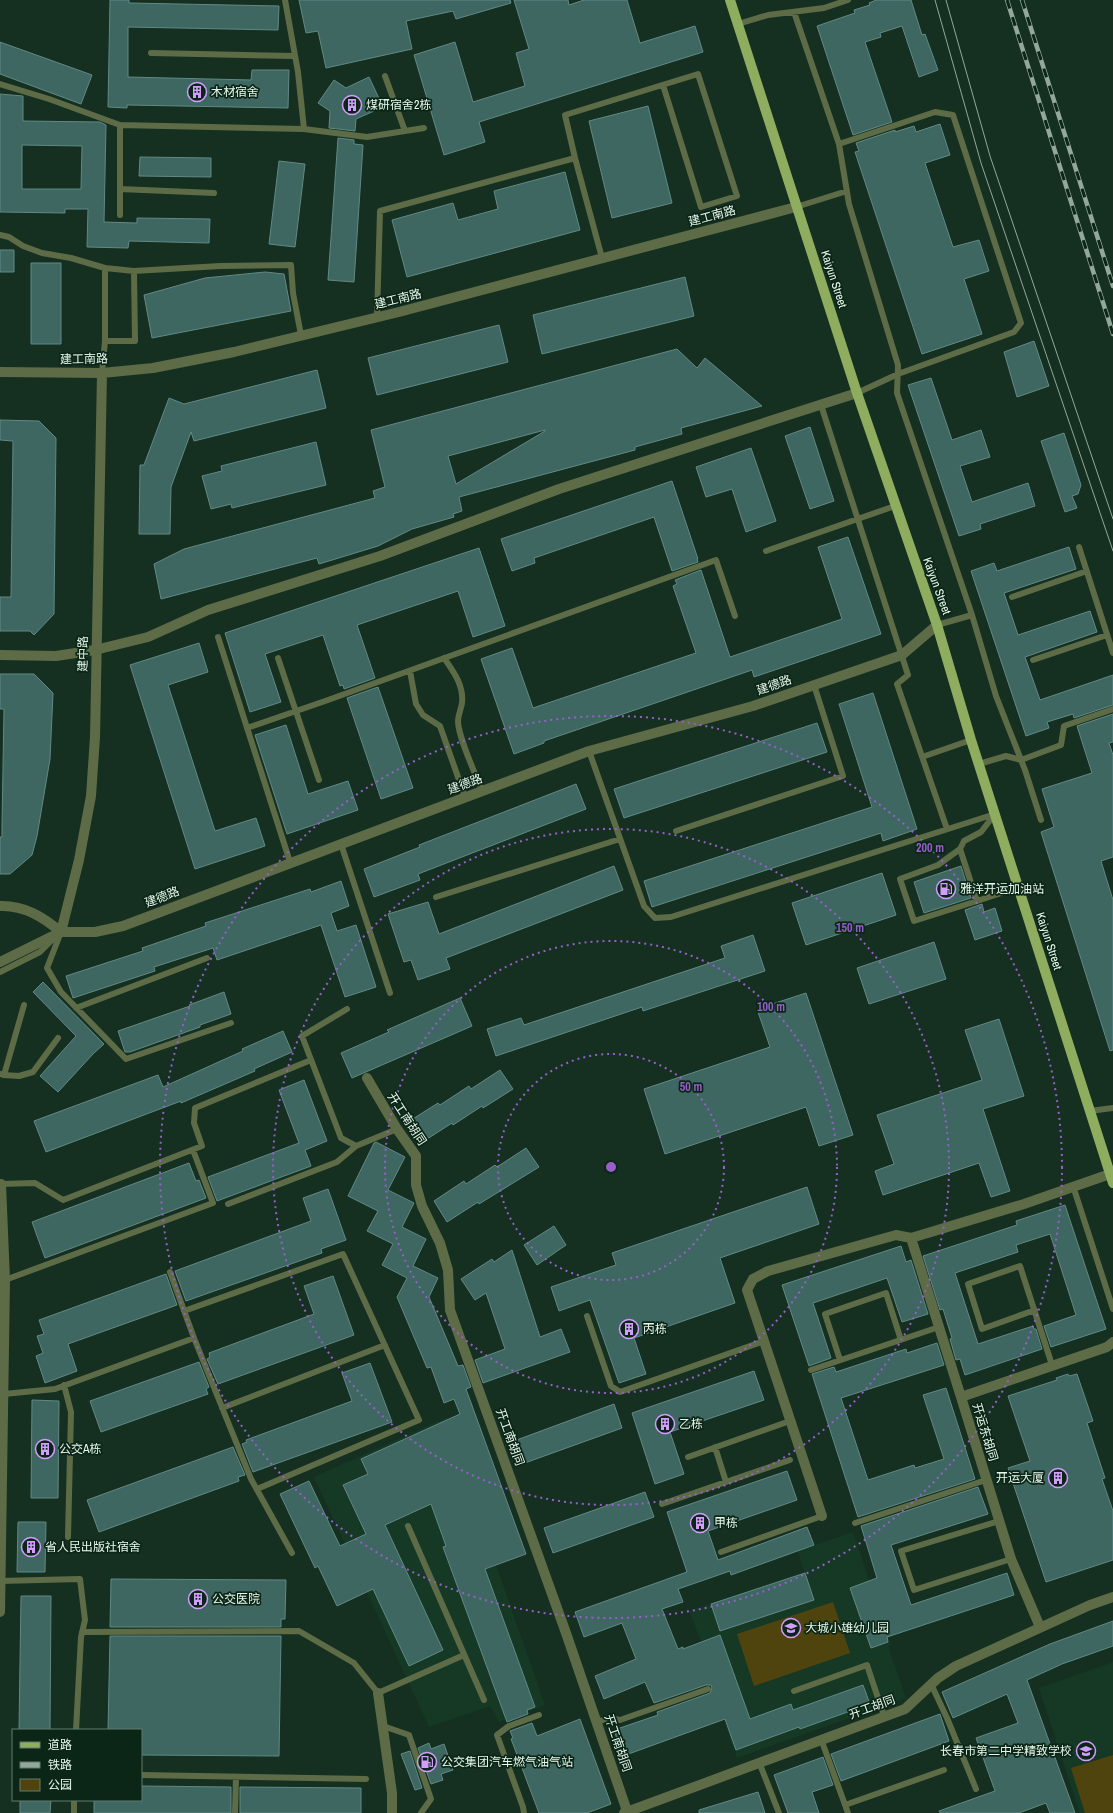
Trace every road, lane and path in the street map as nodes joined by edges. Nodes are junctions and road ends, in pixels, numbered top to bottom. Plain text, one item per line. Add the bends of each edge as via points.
1 (285, 0) edge
2 (730, 0) edge
3 (848, 0) edge
4 (794, 12) junction
5 (738, 24) junction
6 (151, 53) dead end
7 (295, 56) junction
8 (385, 76) dead end
9 (0, 84) edge
10 (663, 85) junction
11 (120, 126) junction
12 (424, 128) dead end
13 (304, 129) junction
14 (405, 131) junction
15 (839, 144) junction
16 (575, 158) junction
17 (120, 189) junction
18 (847, 191) junction
19 (214, 194) dead end
20 (796, 207) junction
21 (120, 215) dead end
22 (0, 235) edge
23 (602, 258) junction
24 (105, 268) junction
25 (134, 271) junction
26 (377, 318) junction
27 (301, 335) junction
28 (105, 342) junction
29 (0, 372) edge
30 (102, 373) junction
31 (898, 374) junction
32 (857, 393) junction
33 (821, 405) junction
34 (895, 506) junction
35 (858, 519) junction
36 (1079, 547) dead end
37 (766, 550) dead end
38 (1087, 571) junction
39 (1012, 597) dead end
40 (972, 615) junction
41 (735, 616) dead end
42 (937, 625) junction
43 (1107, 635) junction
44 (218, 637) dead end
45 (95, 650) junction
46 (1113, 653) edge
47 (0, 655) edge
48 (902, 655) junction
49 (278, 658) dead end
50 (444, 658) junction
51 (1034, 660) dead end
52 (410, 671) junction
53 (814, 685) junction
54 (1113, 709) edge
55 (296, 711) junction
56 (247, 728) junction
57 (970, 740) junction
58 (589, 751) junction
59 (922, 757) junction
60 (1021, 760) junction
61 (979, 764) junction
62 (319, 780) dead end
63 (482, 791) junction
64 (465, 797) junction
65 (995, 814) junction
66 (1041, 820) dead end
67 (947, 830) junction
68 (676, 831) dead end
69 (620, 839) junction
70 (341, 844) junction
71 (960, 850) junction
72 (290, 862) junction
73 (1019, 887) junction
74 (436, 897) dead end
75 (977, 902) junction
76 (0, 906) edge
77 (61, 932) junction
78 (207, 958) dead end
79 (0, 962) edge
80 (0, 972) edge
81 (390, 993) dead end
82 (24, 1005) dead end
83 (76, 1008) junction
84 (347, 1009) dead end
85 (231, 1023) dead end
86 (58, 1038) dead end
87 (311, 1060) junction
88 (2, 1075) edge
89 (367, 1078) dead end
90 (1113, 1108) edge
91 (1090, 1111) junction
92 (397, 1129) junction
93 (356, 1146) junction
94 (192, 1150) junction
95 (1112, 1177) edge
96 (0, 1184) edge
97 (1073, 1186) junction
98 (228, 1204) dead end
99 (911, 1238) junction
100 (170, 1272) dead end
101 (5, 1280) junction
102 (2, 1306) edge
103 (1113, 1309) edge
104 (1035, 1310) junction
105 (184, 1311) junction
106 (587, 1316) dead end
107 (939, 1327) junction
108 (194, 1338) junction
109 (901, 1340) junction
110 (764, 1341) junction
111 (1113, 1342) edge
112 (385, 1345) junction
113 (840, 1360) junction
114 (1052, 1365) junction
115 (811, 1370) dead end
116 (64, 1385) junction
117 (4, 1394) junction
118 (961, 1397) junction
119 (222, 1408) junction
120 (790, 1421) junction
121 (715, 1448) junction
122 (688, 1457) dead end
123 (790, 1460) dead end
124 (0, 1480) edge
125 (986, 1480) junction
126 (726, 1482) junction
127 (257, 1489) junction
128 (662, 1504) dead end
129 (822, 1516) joint
130 (999, 1521) junction
131 (855, 1523) dead end
132 (408, 1526) dead end
133 (68, 1537) dead end
134 (721, 1552) dead end
135 (292, 1553) dead end
136 (1011, 1559) junction
137 (0, 1581) edge
138 (1113, 1597) edge
139 (0, 1612) edge
140 (1040, 1627) junction
141 (82, 1632) junction
142 (464, 1655) junction
143 (931, 1684) junction
144 (708, 1689) dead end
145 (794, 1691) dead end
146 (378, 1693) junction
147 (484, 1700) dead end
148 (539, 1715) dead end
149 (884, 1716) junction
150 (597, 1722) junction
151 (383, 1726) junction
152 (76, 1729) edge
153 (821, 1739) junction
154 (759, 1762) junction
155 (944, 1770) dead end
156 (142, 1775) edge
157 (236, 1777) junction
158 (366, 1779) dead end
159 (976, 1789) dead end
160 (74, 1801) edge
161 (845, 1805) junction
162 (625, 1812) edge
163 (74, 1813) edge
164 (235, 1813) edge
165 (392, 1813) edge
166 (421, 1813) edge
167 (524, 1813) edge
168 (779, 1813) edge
169 (848, 1813) edge

1 - 7 lane
2 - 5 main road, Kaiyun Street
3 - 4 lane via 824,8
4 - 5 lane via 768,15
4 - 15 lane
5 - 20 main road, Kaiyun Street
6 - 7 lane
7 - 13 lane
8 - 14 lane
9 - 11 lane via 49,99
10 - 10 lane via 698,74 737,196 701,207
10 - 16 lane via 565,115
11 - 13 lane
11 - 17 lane
12 - 14 lane
13 - 14 lane via 367,137
15 - 18 lane
15 - 31 lane via 935,112 953,115 1021,322 1014,332
16 - 23 lane
16 - 26 lane via 380,212
17 - 19 lane
17 - 21 lane
18 - 20 lane
18 - 31 lane via 898,365
20 - 23 street, 建工南路
20 - 32 main road, Kaiyun Street
22 - 24 lane via 42,253
23 - 26 street, 建工南路
24 - 25 lane
24 - 28 lane
25 - 27 lane via 291,265
25 - 28 lane via 135,341
26 - 27 street, 建工南路
27 - 30 street, 建工南路 via 234,352 152,368
28 - 30 lane
29 - 30 street, 建工南路
30 - 45 street, 建中路
31 - 32 lane
31 - 40 lane via 897,394
32 - 33 street
32 - 34 main road, Kaiyun Street
33 - 35 lane
33 - 45 street via 559,489 380,556 208,610 148,637
34 - 35 lane
34 - 42 main road, Kaiyun Street
35 - 37 lane
35 - 48 lane
36 - 38 lane
38 - 39 lane
38 - 43 lane
40 - 42 lane
40 - 60 lane via 996,696
41 - 50 lane via 716,560
42 - 48 street, 建德路
42 - 57 main road, Kaiyun Street
43 - 46 lane
43 - 51 lane
44 - 56 lane
45 - 47 street via 56,656
45 - 77 street, 建中路 via 95,737 91,796 79,860
48 - 53 street, 建德路
48 - 59 lane via 908,674 898,684
49 - 55 lane
50 - 52 lane
50 - 63 lane via 462,690 458,720 461,736
52 - 55 lane
52 - 64 lane via 416,704 423,715 440,726
53 - 58 street, 建德路 via 753,706
53 - 68 lane via 843,776
54 - 60 lane via 1064,726 1061,745
55 - 56 lane
55 - 62 lane
56 - 72 lane
57 - 59 lane
57 - 61 main road, Kaiyun Street
58 - 63 street, 建德路
58 - 69 lane
59 - 67 lane
60 - 61 lane via 1006,756
60 - 66 lane
61 - 65 main road, Kaiyun Street
63 - 64 street, 建德路
64 - 70 street, 建德路
65 - 67 lane
65 - 71 lane via 981,832 964,841
65 - 73 main road, Kaiyun Street
67 - 69 lane via 671,917 655,918 644,906
69 - 74 lane
70 - 72 street, 建德路
70 - 81 lane
71 - 75 lane
71 - 75 lane via 938,864 900,879 914,922
72 - 77 street, 建德路 via 123,926 95,932
73 - 75 lane
73 - 91 main road, Kaiyun Street
76 - 77 street via 23,909 42,916
77 - 79 street, 建德路
77 - 80 lane via 40,952
77 - 83 lane via 47,968 61,992
78 - 83 lane
82 - 88 lane
83 - 85 lane via 126,1059
84 - 87 lane via 302,1036
86 - 88 lane via 33,1072 19,1076
87 - 93 lane via 341,1138
87 - 94 lane via 195,1108 194,1123 202,1146
89 - 92 street, 开工南胡同
90 - 91 lane
91 - 95 main road, Kaiyun Street
92 - 93 lane
92 - 150 street, 开工南胡同 via 416,1156 416,1184 422,1206 440,1243 448,1270 450,1310
93 - 98 lane via 337,1162
94 - 96 lane via 63,1200 35,1183
94 - 101 lane via 212,1203
95 - 97 street
96 - 101 street
97 - 99 street via 1024,1204
97 - 103 lane
99 - 107 street
99 - 110 street via 896,1235 768,1271 753,1279 747,1290
100 - 105 lane
101 - 102 street
102 - 117 street
104 - 104 lane via 1020,1266 968,1284 982,1329
104 - 114 lane
105 - 108 lane
105 - 112 lane via 343,1254
106 - 110 lane via 611,1386 620,1392
107 - 109 lane
107 - 118 street
108 - 116 lane
108 - 119 lane
109 - 113 lane
109 - 113 lane via 886,1293 825,1314
110 - 120 street
111 - 114 street, 开运东胡同 via 1108,1347
112 - 119 lane
112 - 127 lane via 419,1420
113 - 115 lane
114 - 118 street, 开运东胡同
116 - 117 lane via 55,1389
116 - 133 lane via 71,1412
117 - 124 street
118 - 125 street, 开运东胡同
119 - 127 lane
120 - 121 lane
120 - 129 street
121 - 122 lane
121 - 126 lane
123 - 126 lane
124 - 137 street
125 - 130 street, 开运东胡同
125 - 131 lane
126 - 128 lane
127 - 135 lane
129 - 134 lane
130 - 136 street, 开运东胡同
130 - 136 lane via 901,1551 914,1590
132 - 142 lane
136 - 140 street, 开运东胡同
137 - 139 street
137 - 141 lane via 80,1579 85,1620
138 - 140 street, 开工胡同
140 - 143 street, 开工胡同 via 956,1666
141 - 146 lane via 299,1631 354,1663
141 - 152 lane
142 - 146 lane
142 - 147 lane
143 - 149 street, 开工胡同 via 905,1708
143 - 159 lane
144 - 150 lane via 620,1720 609,1718
145 - 149 lane via 867,1665
146 - 151 street
148 - 167 lane via 509,1726 498,1735
149 - 153 street, 开工胡同
150 - 162 street, 开工南胡同
151 - 165 street via 392,1793
151 - 166 lane via 409,1735 431,1799
153 - 154 street, 开工胡同
153 - 161 lane
154 - 162 street, 开工胡同
154 - 168 lane
155 - 161 lane
156 - 157 lane
157 - 158 lane
157 - 164 lane
160 - 163 lane
161 - 169 lane

